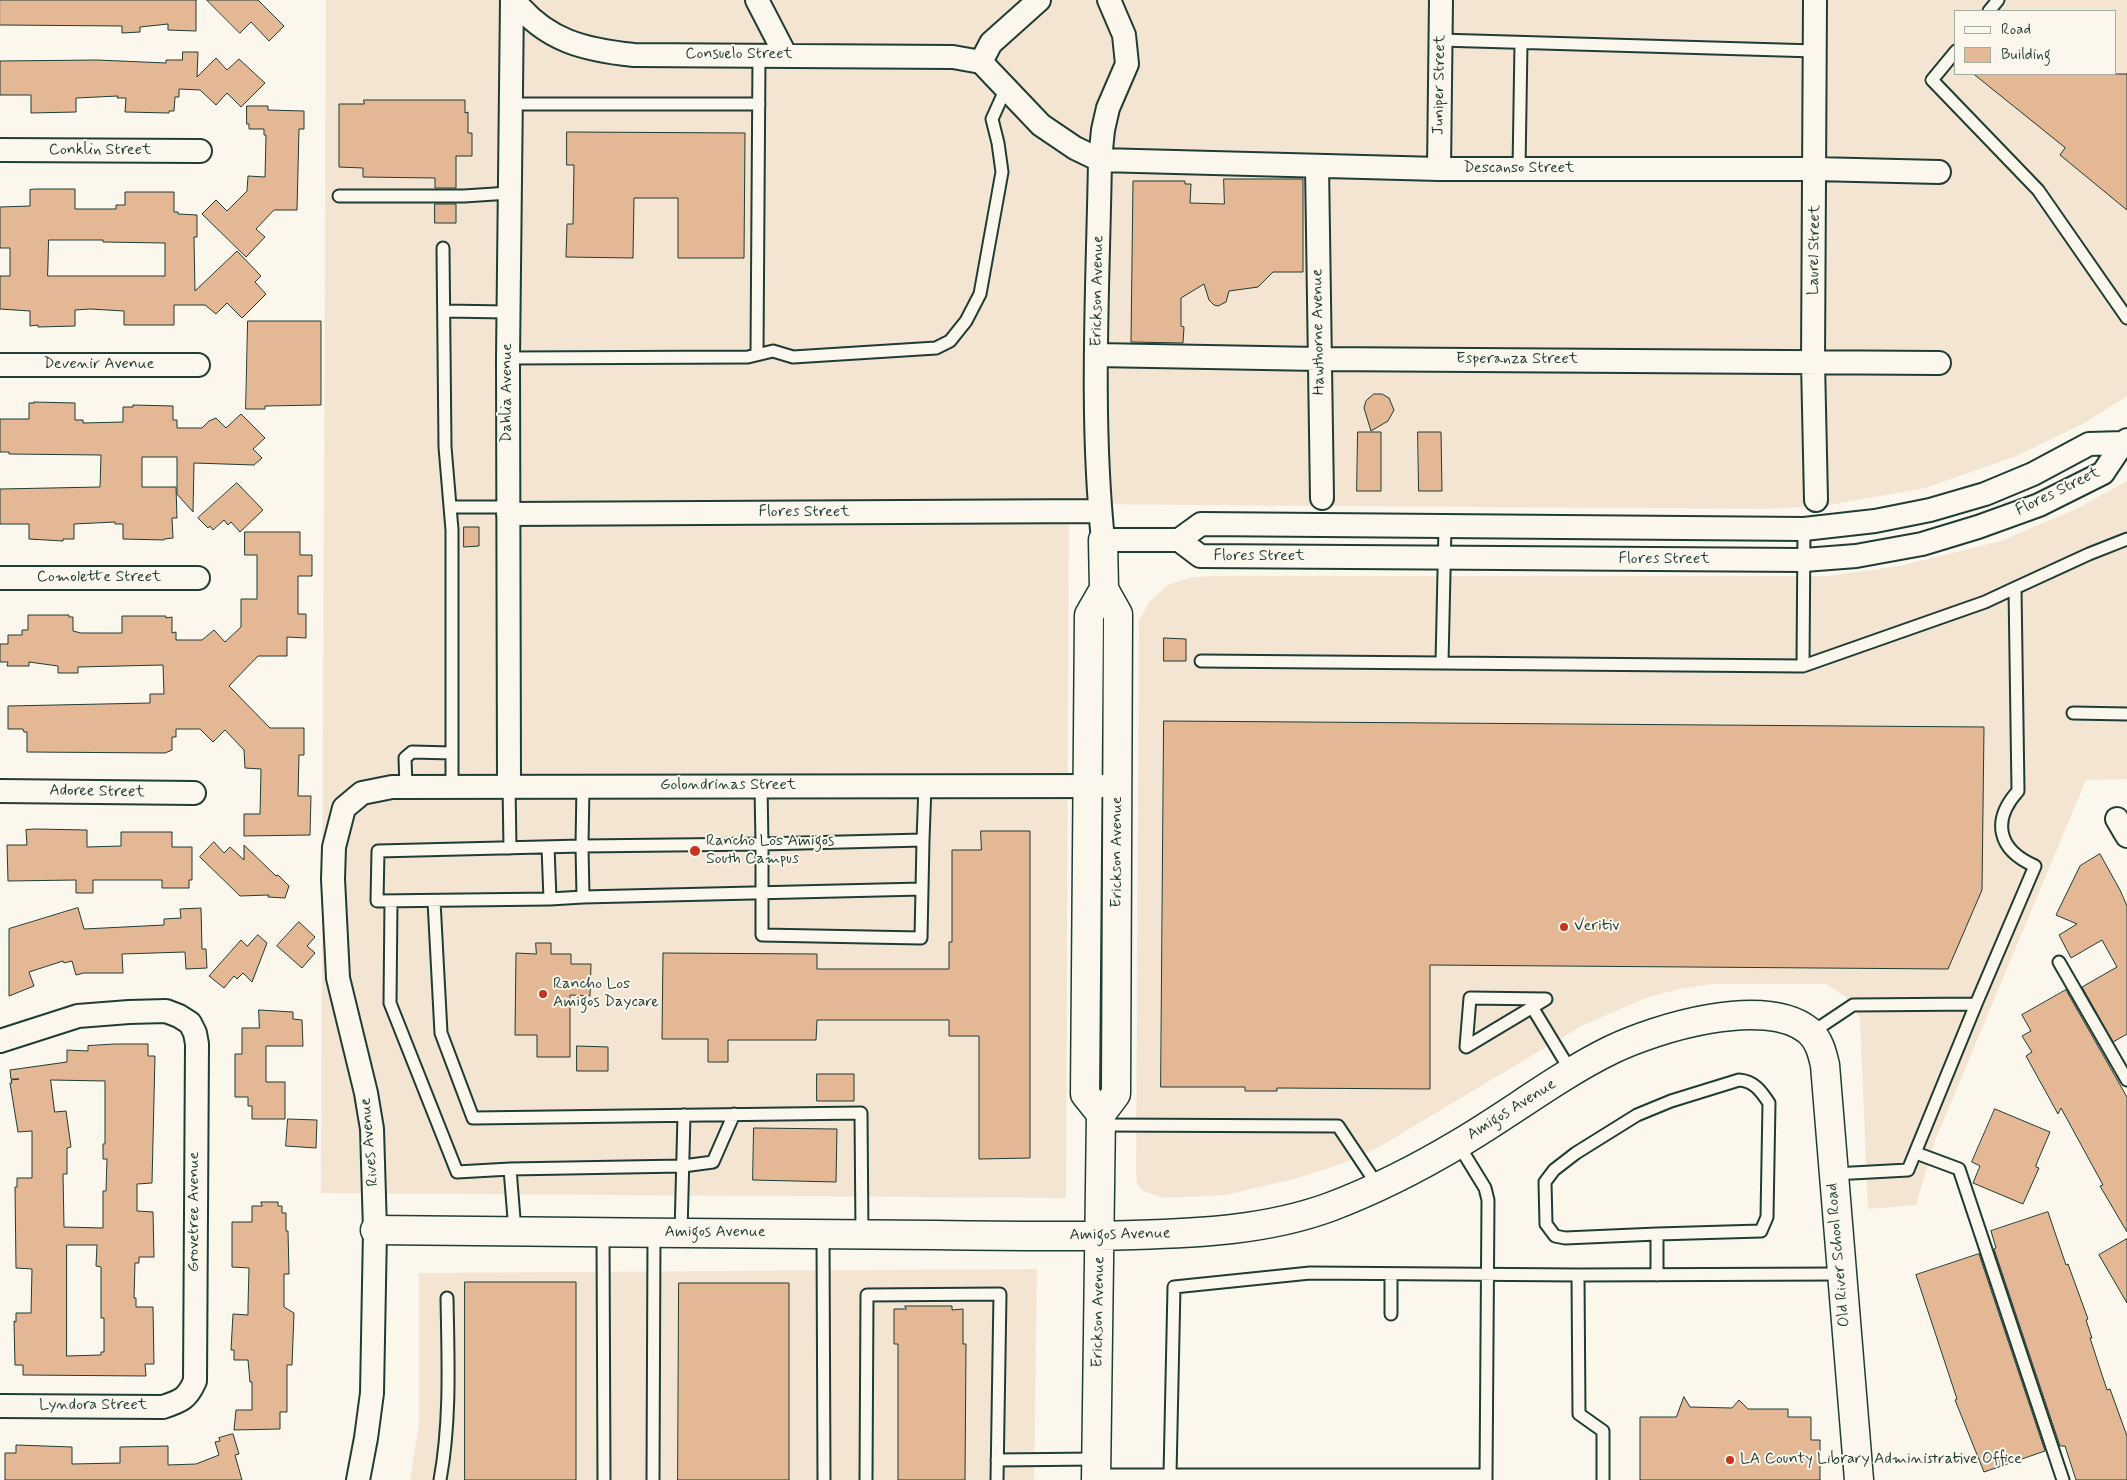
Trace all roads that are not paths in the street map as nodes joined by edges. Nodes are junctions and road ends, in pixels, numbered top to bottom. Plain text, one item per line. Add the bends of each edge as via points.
1 (513, 0) edge
2 (757, 0) edge
3 (1039, 0) edge
4 (1109, 0) edge
5 (1441, 0) edge
6 (1815, 0) edge
7 (1998, 0) edge
8 (1990, 10) edge
9 (1440, 40) junction
10 (1521, 43) junction
11 (1816, 51) junction
12 (1954, 54) edge
13 (759, 56) junction
14 (786, 56) junction
15 (981, 62) junction
16 (1006, 88) junction
17 (510, 104) junction
18 (759, 104) junction
19 (0, 150) edge
20 (200, 151) dead end
21 (1100, 160) junction
22 (1317, 166) junction
23 (1439, 169) junction
24 (1519, 169) junction
25 (1816, 169) junction
26 (1939, 172) dead end
27 (510, 193) junction
28 (339, 196) dead end
29 (443, 248) dead end
30 (444, 311) junction
31 (508, 312) junction
32 (2126, 314) edge
33 (757, 353) junction
34 (1096, 355) junction
35 (508, 358) junction
36 (1319, 359) junction
37 (1813, 362) junction
38 (1939, 363) dead end
39 (0, 365) edge
40 (198, 365) dead end
41 (2126, 444) edge
42 (1322, 498) dead end
43 (1816, 500) dead end
44 (450, 507) junction
45 (508, 511) junction
46 (1100, 511) junction
47 (1445, 527) junction
48 (1804, 529) junction
49 (2127, 539) edge
50 (1103, 540) junction
51 (1179, 540) junction
52 (1444, 558) junction
53 (1804, 560) junction
54 (0, 578) edge
55 (198, 578) dead end
56 (2015, 588) junction
57 (1104, 589) junction
58 (1201, 661) dead end
59 (1442, 663) junction
60 (1803, 666) junction
61 (2073, 713) dead end
62 (2127, 714) edge
63 (452, 753) junction
64 (508, 785) junction
65 (583, 785) junction
66 (406, 786) junction
67 (452, 786) junction
68 (762, 786) junction
69 (925, 786) junction
70 (1087, 786) junction
71 (1118, 786) junction
72 (0, 791) edge
73 (194, 793) dead end
74 (344, 808) joint
75 (924, 840) junction
76 (762, 844) junction
77 (582, 846) junction
78 (548, 847) junction
79 (510, 848) junction
80 (922, 890) junction
81 (762, 894) junction
82 (582, 897) junction
83 (550, 899) junction
84 (391, 901) junction
85 (434, 901) junction
86 (2059, 962) dead end
87 (1976, 1004) junction
88 (1532, 1007) junction
89 (1811, 1033) junction
90 (0, 1041) edge
91 (1572, 1073) junction
92 (2127, 1080) edge
93 (734, 1114) junction
94 (684, 1115) junction
95 (1101, 1120) junction
96 (1458, 1144) junction
97 (1916, 1152) junction
98 (683, 1166) junction
99 (510, 1170) junction
100 (1832, 1174) junction
101 (1378, 1186) junction
102 (375, 1230) junction
103 (515, 1231) junction
104 (603, 1232) junction
105 (654, 1233) junction
106 (681, 1233) junction
107 (823, 1234) junction
108 (1657, 1234) junction
109 (862, 1235) junction
110 (1100, 1236) junction
111 (1391, 1274) junction
112 (1841, 1274) junction
113 (1487, 1275) junction
114 (1657, 1275) junction
115 (1578, 1276) junction
116 (447, 1298) dead end
117 (1390, 1314) dead end
118 (184, 1399) joint
119 (0, 1406) edge
120 (997, 1460) junction
121 (1096, 1471) edge
122 (1170, 1475) junction
123 (1486, 1477) edge
124 (358, 1480) edge
125 (440, 1480) edge
126 (604, 1480) edge
127 (653, 1480) edge
128 (824, 1480) edge
129 (866, 1480) edge
130 (997, 1480) edge
131 (1603, 1480) edge
132 (1859, 1480) edge
133 (2063, 1480) edge

1 - 13 street, Consuelo Street via 546,30 570,44 598,51 634,55
1 - 17 street, Dahlia Avenue
2 - 14 street
3 - 15 street via 991,43
4 - 21 street, Erickson Avenue via 1124,35 1126,64 1108,108
5 - 9 street, Juniper Street
6 - 11 street, Laurel Street
7 - 8 lane
9 - 10 lane
9 - 23 street, Juniper Street
10 - 11 lane
10 - 24 lane
11 - 25 street, Laurel Street
12 - 32 lane via 1932,80 2038,190
13 - 14 street, Consuelo Street
13 - 18 lane
14 - 15 street, Consuelo Street via 953,57
15 - 16 street
16 - 21 street via 1041,125
16 - 33 lane via 992,119 1002,172 980,294 966,322 950,341 936,348 793,357 773,351
17 - 18 lane
17 - 27 street, Dahlia Avenue
18 - 33 lane
19 - 20 street, Conklin Street
21 - 22 street, Descanso Street
21 - 34 street, Erickson Avenue
22 - 23 street, Descanso Street
22 - 36 street, Hawthorne Avenue
23 - 24 street, Descanso Street
24 - 25 street, Descanso Street
25 - 26 street, Descanso Street
25 - 37 street, Laurel Street
27 - 28 lane
27 - 31 street, Dahlia Avenue
29 - 30 lane
30 - 31 lane
30 - 44 lane via 445,447
31 - 35 street, Dahlia Avenue
33 - 35 lane via 748,357
34 - 36 street, Esperanza Street
34 - 46 street, Erickson Avenue
35 - 45 street, Dahlia Avenue
36 - 37 street, Esperanza Street
36 - 42 street, Hawthorne Avenue
37 - 38 street, Esperanza Street
37 - 43 street, Laurel Street
39 - 40 street, Devenir Avenue
41 - 48 street, Flores Street via 2089,444 1985,494 1930,510 1875,521
41 - 53 street, Flores Street via 2103,473 2031,508 1922,544 1856,556
44 - 45 lane
44 - 63 lane
45 - 46 street, Flores Street
45 - 64 street, Dahlia Avenue
46 - 50 street, Erickson Avenue
47 - 48 street, Flores Street
47 - 51 street, Flores Street via 1202,524
47 - 52 lane
48 - 53 lane
49 - 56 lane
50 - 51 street
50 - 57 street, Erickson Avenue
51 - 52 street, Flores Street via 1200,556
52 - 53 street, Flores Street
52 - 59 lane
53 - 60 lane
54 - 55 street, Comolette Street
56 - 60 lane via 1985,602
56 - 87 lane via 2018,791 2006,806 2001,823 2004,842 2018,857 2035,866
57 - 70 street, Erickson Avenue via 1089,615
57 - 71 street, Erickson Avenue via 1118,614
58 - 59 lane
59 - 60 lane
61 - 62 lane
63 - 66 lane via 412,752 405,758
63 - 67 lane
64 - 65 street, Golondrinas Street
64 - 67 street, Golondrinas Street
64 - 79 lane
65 - 68 street, Golondrinas Street
65 - 77 lane
66 - 67 street, Golondrinas Street
66 - 74 street, Golondrinas Street via 362,793
68 - 69 street, Golondrinas Street
68 - 76 lane
69 - 70 street, Golondrinas Street
69 - 75 lane
70 - 71 street, Golondrinas Street
70 - 95 street, Erickson Avenue via 1085,1094
71 - 95 street, Erickson Avenue via 1116,1094
72 - 73 street, Adoree Street
74 - 102 street, Rives Avenue via 334,847 335,945 338,978 372,1129
75 - 76 lane
75 - 80 lane
76 - 77 lane
76 - 81 lane
77 - 78 lane
77 - 82 lane
78 - 79 lane
78 - 83 lane
79 - 84 lane via 378,851 377,901
80 - 81 lane
80 - 81 lane via 922,938 762,935
81 - 82 lane
82 - 83 lane
83 - 85 lane
84 - 85 lane
84 - 99 lane via 390,1003 457,1172
85 - 94 lane via 441,1033 473,1118
86 - 92 lane
87 - 89 lane via 1853,1005
87 - 97 lane
88 - 88 lane via 1546,999 1470,998 1466,1047
88 - 91 lane
89 - 91 street, Amigos Avenue via 1794,1022 1773,1016 1744,1015 1693,1022 1646,1035 1608,1051
89 - 100 street, Old River School Road via 1820,1047 1825,1065
90 - 118 street, Grovetree Avenue via 78,1016 166,1011 190,1023 197,1044 196,1381
91 - 96 street, Amigos Avenue
93 - 94 lane
93 - 98 lane via 713,1162
93 - 109 lane via 861,1113
94 - 98 lane
95 - 101 lane via 1338,1126
95 - 110 street, Erickson Avenue
96 - 101 street, Amigos Avenue
96 - 113 lane via 1485,1188 1488,1200
97 - 100 lane via 1908,1170
97 - 133 lane via 1959,1169
98 - 99 lane
98 - 106 lane
99 - 103 lane
100 - 112 street, Old River School Road
101 - 110 street, Amigos Avenue via 1329,1207 1280,1222 1224,1231
102 - 103 street, Amigos Avenue
102 - 124 street, Rives Avenue via 372,1393
103 - 104 street, Amigos Avenue
104 - 105 street, Amigos Avenue
104 - 126 lane
105 - 106 street, Amigos Avenue
105 - 127 lane
106 - 107 street, Amigos Avenue
107 - 109 street, Amigos Avenue
107 - 128 lane
108 - 108 lane via 1761,1231 1767,1217 1769,1103 1747,1080 1671,1101 1636,1115 1576,1152 1545,1182 1546,1224 1555,1236
108 - 114 lane
109 - 110 street, Amigos Avenue
110 - 121 street, Erickson Avenue
111 - 113 lane
111 - 117 lane
111 - 122 lane via 1310,1273 1174,1287
112 - 114 lane
112 - 132 street, Old River School Road
113 - 115 lane
113 - 123 lane
114 - 115 lane
115 - 131 lane via 1579,1414 1603,1431
116 - 125 lane via 448,1400
118 - 119 street, Lyndora Street via 163,1406
120 - 121 lane
120 - 129 lane via 1000,1294 867,1295
120 - 130 lane
121 - 122 lane
122 - 123 lane

